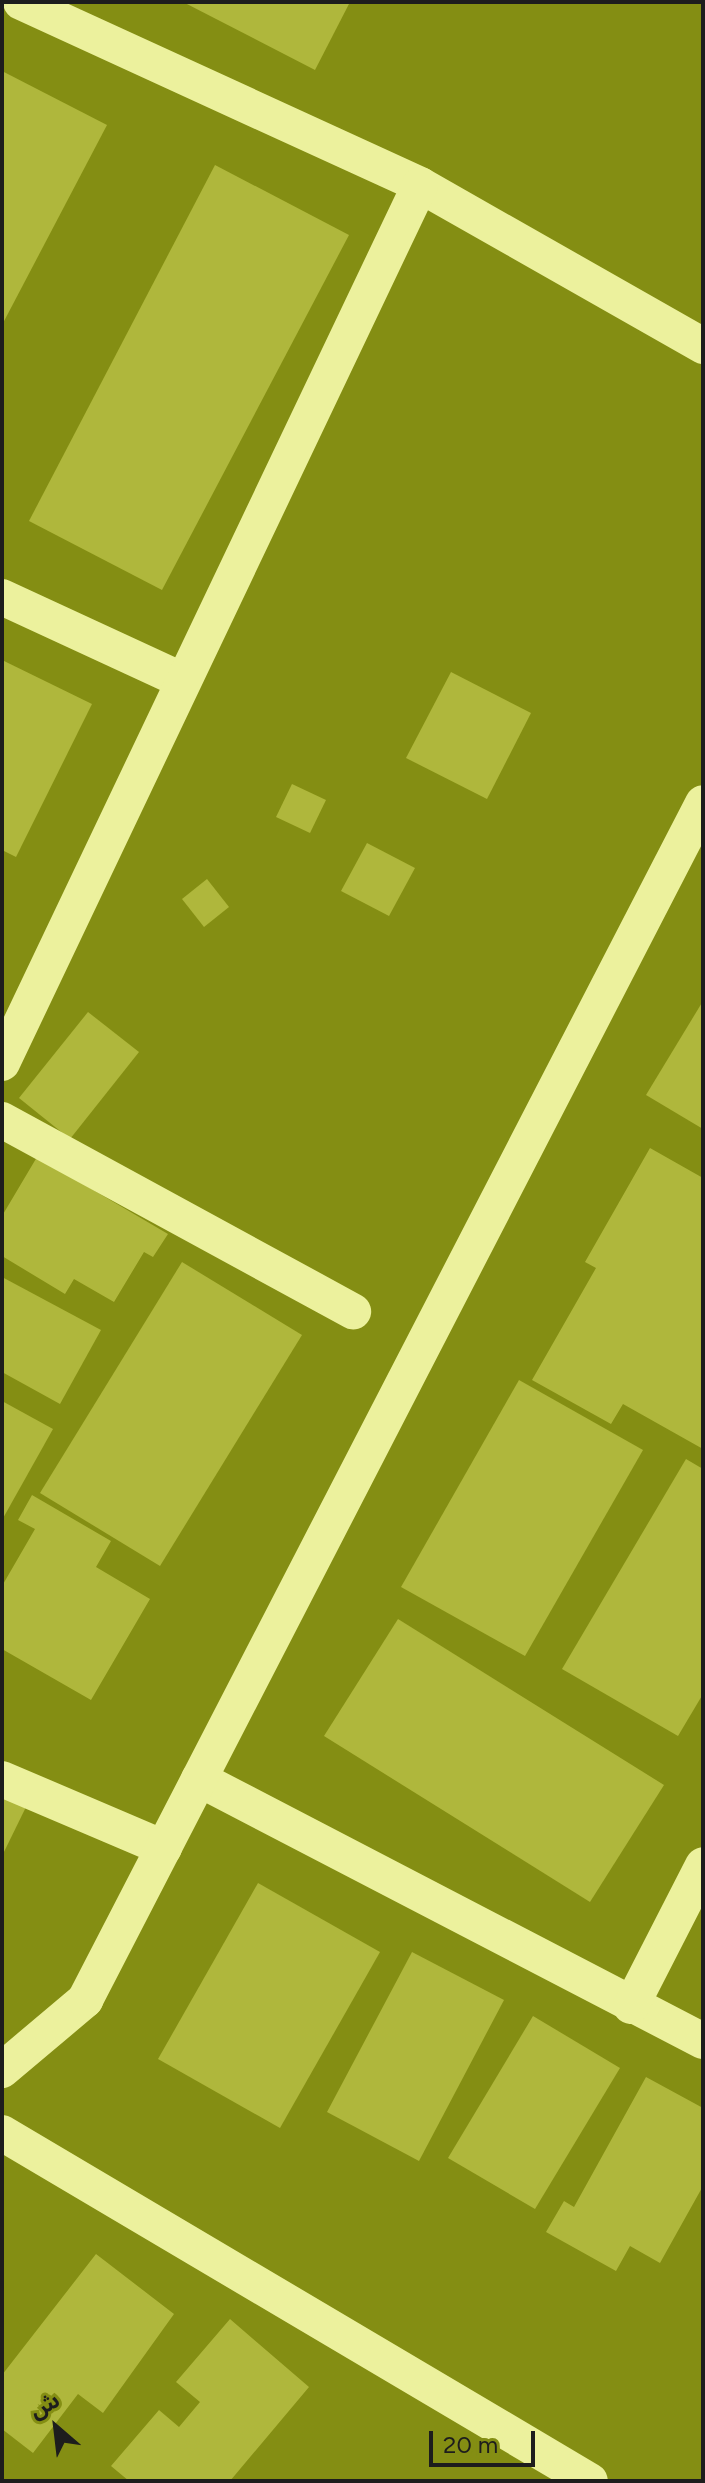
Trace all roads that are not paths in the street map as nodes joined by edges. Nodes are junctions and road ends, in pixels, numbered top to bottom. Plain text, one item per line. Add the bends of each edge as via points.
1 (21, 2) edge
2 (420, 185) junction
3 (703, 346) edge
4 (2, 597) edge
5 (182, 680) junction
6 (703, 803) edge
7 (2, 1063) edge
8 (2, 1120) edge
9 (353, 1311) dead end
10 (2, 1779) edge
11 (199, 1779) junction
12 (164, 1848) junction
13 (703, 1865) edge
14 (631, 2006) junction
15 (703, 2041) edge
16 (2, 2070) edge
17 (2, 2133) edge
18 (590, 2481) edge

1 - 2 street
2 - 3 street
2 - 5 street
4 - 5 street
5 - 7 street
6 - 11 street
8 - 9 street
10 - 12 street
11 - 12 street
11 - 14 street
12 - 16 street via 85,2000
13 - 14 street
14 - 15 street
17 - 18 street

